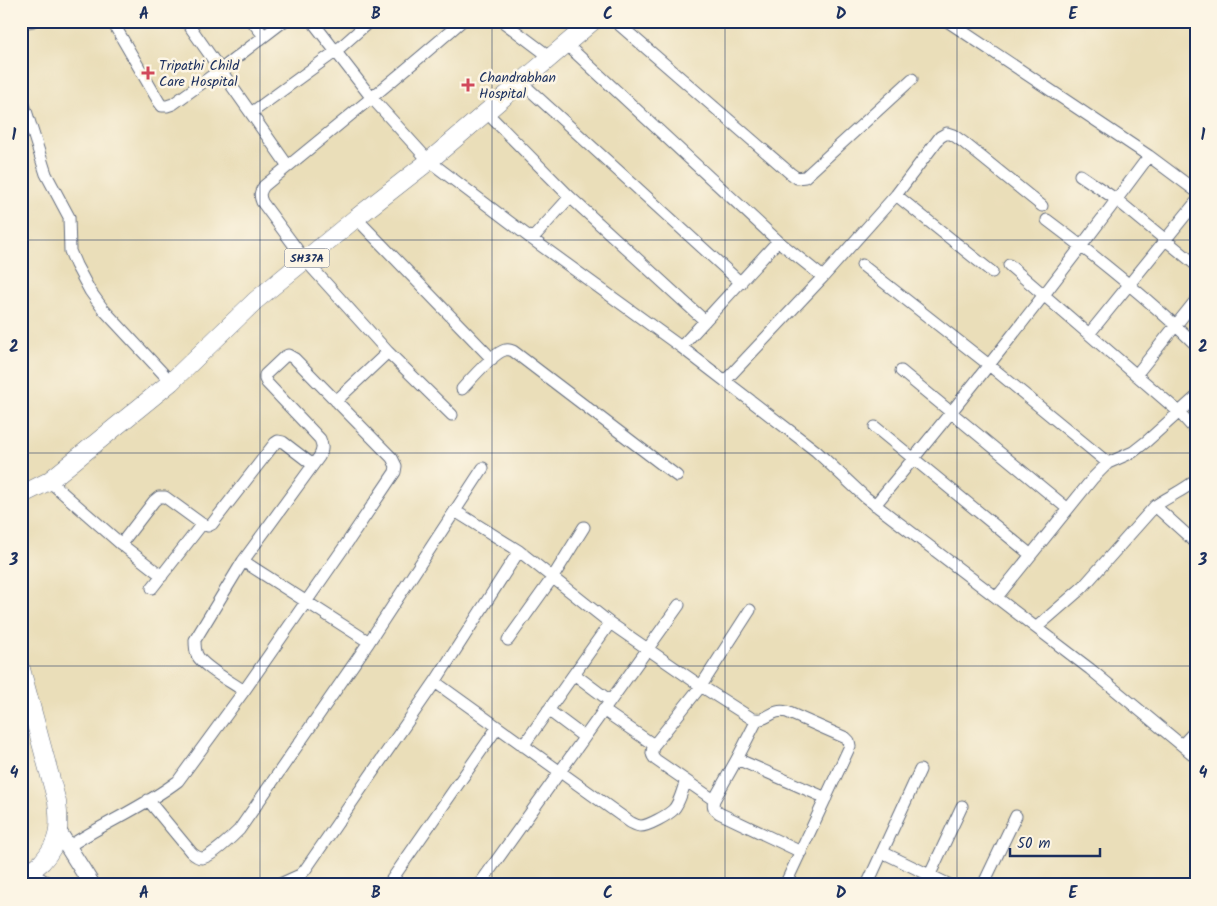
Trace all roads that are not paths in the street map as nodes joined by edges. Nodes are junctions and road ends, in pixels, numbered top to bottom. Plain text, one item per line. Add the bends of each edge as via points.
1 (33, 21) edge
2 (112, 21) edge
3 (186, 21) edge
4 (252, 21) edge
5 (284, 21) edge
6 (312, 21) edge
7 (370, 21) edge
8 (462, 21) edge
9 (502, 21) edge
10 (593, 21) edge
11 (615, 21) edge
12 (948, 22) edge
13 (21, 23) edge
14 (264, 36) junction
15 (566, 44) junction
16 (335, 52) junction
17 (550, 57) junction
18 (220, 70) junction
19 (912, 79) dead end
20 (521, 82) junction
21 (21, 95) edge
22 (371, 97) junction
23 (486, 112) junction
24 (251, 113) junction
25 (1149, 156) junction
26 (429, 161) junction
27 (288, 166) junction
28 (1080, 175) dead end
29 (1196, 191) edge
30 (896, 194) junction
31 (570, 197) junction
32 (1117, 200) junction
33 (1196, 202) edge
34 (1042, 206) dead end
35 (356, 218) junction
36 (1047, 220) dead end
37 (532, 239) junction
38 (1165, 240) junction
39 (778, 241) junction
40 (1082, 247) junction
41 (305, 260) junction
42 (862, 265) dead end
43 (1009, 266) dead end
44 (1196, 266) edge
45 (992, 272) dead end
46 (822, 278) junction
47 (740, 282) junction
48 (1129, 284) junction
49 (1044, 295) junction
50 (1196, 300) edge
51 (705, 321) junction
52 (1176, 325) junction
53 (1089, 334) junction
54 (1196, 345) edge
55 (681, 347) junction
56 (388, 352) junction
57 (492, 359) junction
58 (989, 365) junction
59 (902, 371) dead end
60 (1136, 375) junction
61 (725, 381) junction
62 (171, 382) junction
63 (462, 389) dead end
64 (1196, 397) edge
65 (336, 401) junction
66 (951, 412) junction
67 (1179, 412) junction
68 (452, 415) dead end
69 (875, 427) dead end
70 (1196, 432) edge
71 (914, 459) junction
72 (1108, 463) junction
73 (312, 465) junction
74 (483, 468) dead end
75 (677, 476) dead end
76 (1196, 480) edge
77 (49, 481) junction
78 (21, 495) edge
79 (875, 505) junction
80 (1156, 506) junction
81 (1068, 509) junction
82 (455, 511) junction
83 (202, 524) junction
84 (584, 527) dead end
85 (1196, 543) edge
86 (121, 544) junction
87 (519, 551) junction
88 (1031, 554) junction
89 (243, 561) junction
90 (162, 576) junction
91 (552, 577) junction
92 (152, 588) dead end
93 (998, 597) junction
94 (306, 601) junction
95 (679, 605) dead end
96 (750, 610) dead end
97 (610, 623) junction
98 (1037, 627) junction
99 (508, 640) dead end
100 (369, 642) junction
101 (647, 648) junction
102 (21, 669) edge
103 (574, 674) junction
104 (435, 682) junction
105 (701, 686) junction
106 (244, 691) junction
107 (607, 705) junction
108 (548, 710) junction
109 (757, 720) junction
110 (497, 728) junction
111 (1196, 730) edge
112 (584, 737) junction
113 (1182, 744) junction
114 (654, 745) junction
115 (523, 746) junction
116 (1196, 757) edge
117 (737, 759) junction
118 (920, 770) dead end
119 (559, 772) junction
120 (686, 781) junction
121 (826, 798) junction
122 (148, 800) junction
123 (714, 800) junction
124 (962, 806) dead end
125 (1016, 816) dead end
126 (58, 831) junction
127 (68, 847) junction
128 (801, 852) junction
129 (882, 852) junction
130 (23, 872) edge
131 (927, 879) edge
132 (48, 885) edge
133 (92, 885) edge
134 (278, 885) edge
135 (388, 885) edge
136 (479, 885) edge
137 (785, 885) edge
138 (867, 885) edge
139 (950, 885) edge
140 (983, 885) edge

1 - 13 street
2 - 18 street via 162,106 173,104
3 - 18 street
4 - 14 street
5 - 14 street
6 - 16 street
7 - 16 street
8 - 22 street
9 - 17 street
10 - 15 main road, SH37A
11 - 19 street via 797,178 805,177
12 - 25 street
14 - 18 street
15 - 17 main road, SH37A
15 - 39 street
16 - 22 street
16 - 24 street
17 - 20 main road, SH37A
18 - 24 street
20 - 23 main road, SH37A
20 - 47 street
21 - 62 street via 46,174 68,217 70,251 76,265 104,309
22 - 26 street
22 - 27 street
23 - 26 main road, SH37A
23 - 31 street
24 - 27 street
25 - 29 street
25 - 32 street
26 - 35 main road, SH37A
26 - 37 street
27 - 41 street via 264,186 260,197
28 - 32 street
30 - 34 street via 940,137 947,133
30 - 45 street
30 - 46 street
31 - 37 street
31 - 51 street
32 - 38 street
32 - 40 street
33 - 38 street
35 - 41 main road, SH37A
35 - 57 street
36 - 40 street
37 - 55 street
38 - 44 street
38 - 48 street
39 - 46 street
39 - 47 street
40 - 48 street
40 - 49 street
41 - 56 street
41 - 62 main road, SH37A via 255,301
42 - 58 street
43 - 49 street
46 - 61 street
47 - 51 street
48 - 52 street
48 - 53 street
49 - 53 street
49 - 58 street
50 - 52 street
51 - 55 street
52 - 54 street
52 - 60 street
53 - 60 street
55 - 61 street
56 - 65 street
56 - 68 street
57 - 63 street
57 - 75 street via 502,351 513,351
58 - 66 street
58 - 72 street
59 - 66 street
60 - 67 street
61 - 79 street via 816,451
62 - 77 main road, SH37A
64 - 67 street
65 - 73 street via 288,355 265,375 267,383 320,439 322,451
65 - 94 street via 396,466 390,480
66 - 71 street
66 - 81 street
67 - 70 street
67 - 72 street via 1147,442
69 - 71 street
71 - 79 street
71 - 88 street
72 - 81 street
73 - 83 street via 278,441 212,524
73 - 89 street
74 - 82 street
76 - 80 street
77 - 78 main road, SH37A
77 - 86 street
79 - 93 street
80 - 85 street
80 - 98 street via 1083,587
81 - 88 street
82 - 87 street
82 - 100 street
83 - 86 street via 165,497 159,497
83 - 90 street
84 - 91 street
86 - 90 street
87 - 91 street
87 - 104 street
88 - 93 street
89 - 94 street
89 - 106 street via 195,640 195,649 206,665
90 - 92 street
91 - 97 street
91 - 99 street
93 - 98 street
94 - 100 street
94 - 106 street
95 - 101 street
96 - 105 street
97 - 101 street
97 - 103 street
98 - 113 street
100 - 122 street via 239,830 227,842 207,856 196,856
101 - 105 street
101 - 107 street
102 - 126 main road via 57,802
103 - 107 street
103 - 108 street
104 - 110 street
104 - 134 street via 305,870
105 - 109 street
105 - 114 street
106 - 122 street via 178,781
107 - 112 street
107 - 114 street
108 - 112 street
108 - 115 street
109 - 117 street
109 - 121 street via 781,710 850,741
110 - 115 street
110 - 135 street
111 - 113 street
112 - 119 street
113 - 116 street
114 - 120 street via 652,756
115 - 119 street
117 - 121 street
117 - 123 street
118 - 129 street
119 - 120 street via 638,826 653,822 673,810
119 - 136 street
120 - 123 street
121 - 128 street
122 - 127 street
123 - 128 street via 714,810 719,813
124 - 131 street
125 - 140 street
126 - 127 main road
126 - 130 main road via 48,855 36,868
127 - 133 main road
128 - 137 street
129 - 131 street
129 - 138 street
130 - 132 main road
131 - 139 street

